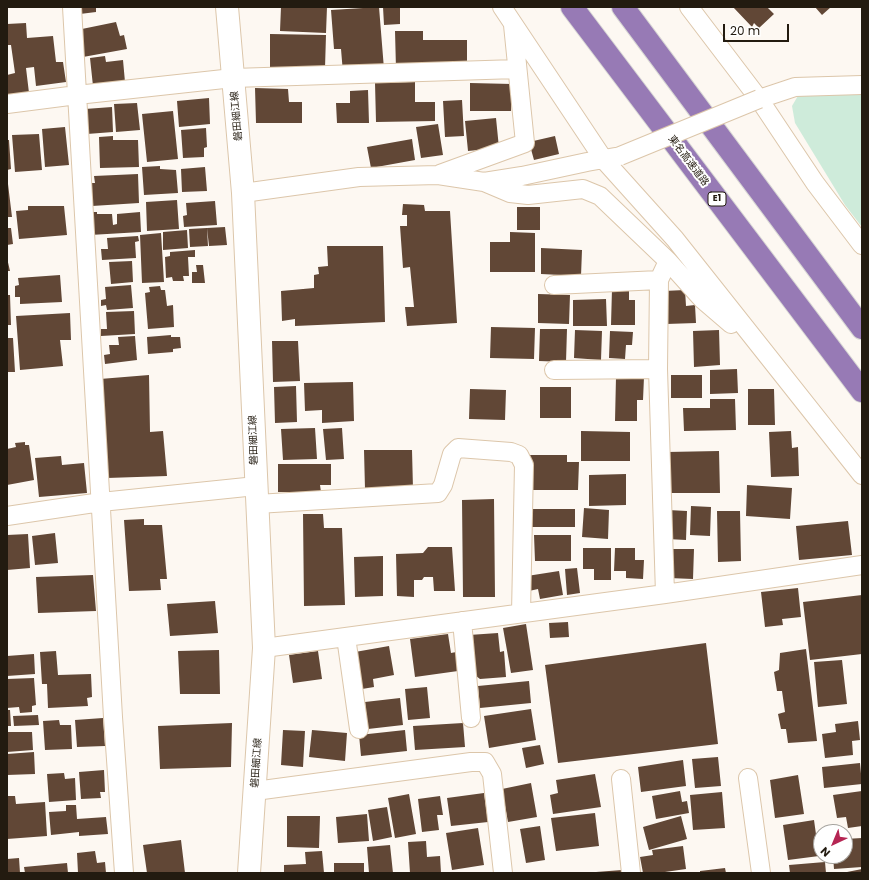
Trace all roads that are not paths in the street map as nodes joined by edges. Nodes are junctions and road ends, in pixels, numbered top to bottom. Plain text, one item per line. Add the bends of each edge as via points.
1 (72, 7) edge
2 (227, 7) edge
3 (502, 7) edge
4 (572, 7) edge
5 (623, 7) edge
6 (689, 7) edge
7 (513, 23) junction
8 (517, 69) junction
9 (234, 78) junction
10 (862, 86) edge
11 (77, 95) junction
12 (759, 100) junction
13 (7, 104) edge
14 (612, 158) junction
15 (438, 175) junction
16 (484, 182) junction
17 (244, 193) junction
18 (862, 246) edge
19 (668, 261) junction
20 (659, 280) junction
21 (554, 285) dead end
22 (862, 328) edge
23 (756, 342) junction
24 (658, 369) junction
25 (554, 370) dead end
26 (862, 391) edge
27 (862, 475) edge
28 (257, 495) junction
29 (101, 502) junction
30 (7, 516) edge
31 (862, 565) edge
32 (665, 594) junction
33 (521, 613) junction
34 (462, 621) junction
35 (346, 637) junction
36 (264, 648) junction
37 (471, 718) dead end
38 (359, 729) dead end
39 (748, 778) dead end
40 (621, 779) dead end
41 (255, 791) junction
42 (124, 873) edge
43 (249, 873) edge
44 (503, 873) edge
45 (631, 873) edge
46 (761, 873) edge

1 - 11 street
2 - 9 main road, 磐田細江線
3 - 7 street
4 - 26 highway, 東名高速道路 / E1
5 - 22 highway
6 - 12 street
7 - 8 street
7 - 14 street
8 - 9 street
8 - 15 street via 524,143
9 - 11 street
9 - 17 main road, 磐田細江線
10 - 12 street via 795,87
11 - 13 street
11 - 29 street
12 - 14 street, bridge
12 - 18 street via 815,183
14 - 16 street
14 - 23 street
15 - 16 street
15 - 17 street via 359,177
16 - 19 street via 510,193 528,195 584,189 600,196
17 - 28 main road, 磐田細江線
19 - 20 street
19 - 23 street via 703,300
20 - 21 street
20 - 24 street
23 - 27 street
24 - 25 street
24 - 32 street
28 - 29 street
28 - 33 street via 438,493 443,485 452,454 458,448 519,454 524,466
28 - 36 main road, 磐田細江線
29 - 30 street
29 - 42 street
31 - 32 street
32 - 33 street
33 - 34 street
34 - 35 street
34 - 37 street
35 - 36 street
35 - 38 street
36 - 41 main road, 磐田細江線
39 - 46 street
40 - 45 street
41 - 43 main road, 磐田細江線
41 - 44 street via 485,762 492,774

